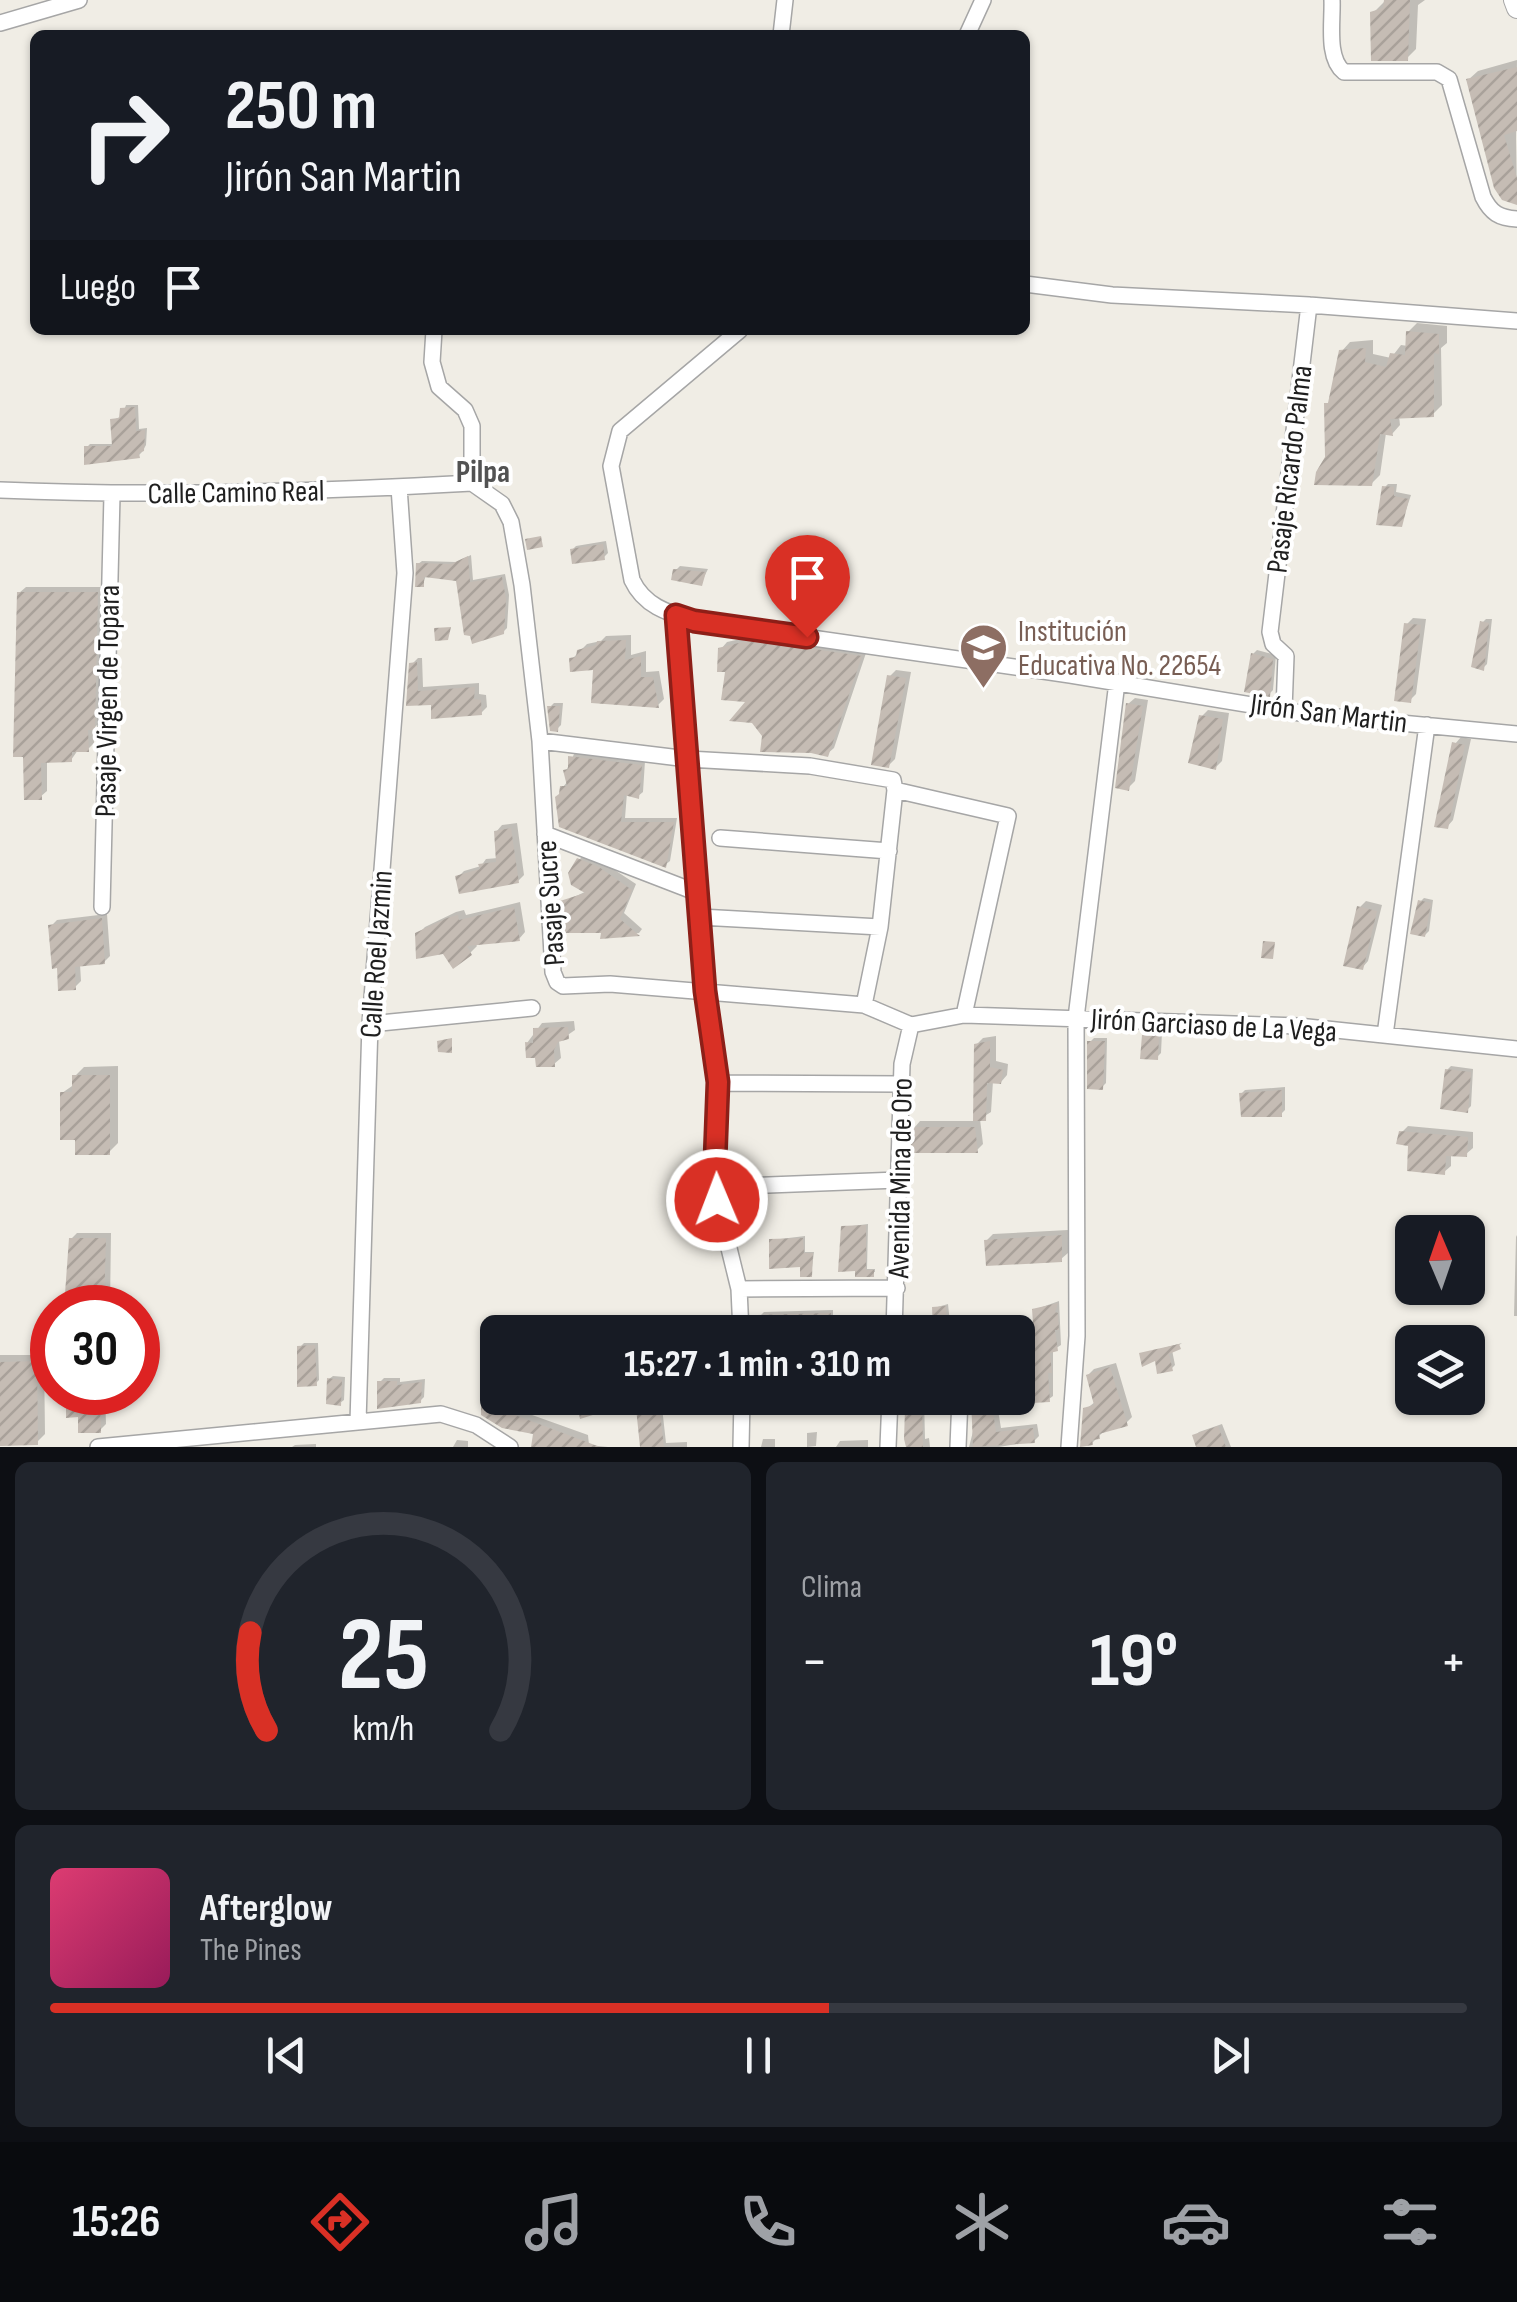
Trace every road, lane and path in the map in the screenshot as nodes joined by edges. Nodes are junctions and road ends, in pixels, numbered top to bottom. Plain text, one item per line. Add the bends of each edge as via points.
1 (79, 0) edge
2 (785, 0) edge
3 (983, 0) edge
4 (1332, 0) edge
5 (1514, 0) edge
6 (1517, 8) edge
7 (0, 23) edge
8 (782, 30) edge
9 (969, 30) edge
10 (1517, 219) edge
11 (1030, 285) edge
12 (1309, 305) junction
13 (1517, 320) edge
14 (434, 335) edge
15 (734, 335) edge
16 (472, 482) junction
17 (399, 487) junction
18 (0, 490) edge
19 (112, 495) junction
20 (676, 615) junction
21 (1117, 682) junction
22 (1284, 710) junction
23 (1427, 725) junction
24 (1517, 734) edge
25 (540, 741) junction
26 (688, 760) junction
27 (895, 790) junction
28 (546, 834) junction
29 (720, 838) dead end
30 (889, 851) junction
31 (698, 893) junction
32 (102, 907) dead end
33 (700, 917) junction
34 (880, 927) junction
35 (705, 991) junction
36 (864, 1005) junction
37 (532, 1008) dead end
38 (964, 1015) junction
39 (1076, 1018) junction
40 (370, 1024) junction
41 (911, 1025) junction
42 (1385, 1035) junction
43 (1517, 1049) edge
44 (718, 1082) junction
45 (902, 1084) junction
46 (898, 1180) junction
47 (714, 1187) junction
48 (897, 1288) junction
49 (740, 1289) junction
50 (740, 1315) edge
51 (895, 1315) edge
52 (742, 1415) edge
53 (889, 1415) edge
54 (959, 1415) edge
55 (358, 1422) junction
56 (98, 1447) edge
57 (510, 1447) edge
58 (741, 1447) edge
59 (888, 1447) edge
60 (958, 1447) edge
61 (1069, 1447) edge

1 - 7 street
2 - 8 street
3 - 9 street
4 - 10 street via 1339,69 1446,76 1487,206 1502,218
5 - 6 street
11 - 12 street
12 - 13 street
12 - 22 street, Pasaje Ricardo Palma via 1270,632 1286,656
14 - 16 street via 439,386 472,426
15 - 20 street, Jirón San Martin via 620,431 612,451 632,580 638,594
16 - 17 street, Calle Camino Real
16 - 25 street, Pasaje Sucre via 502,504 511,522
17 - 19 street, Calle Camino Real
17 - 40 street, Calle Roel Jazmin via 404,573
18 - 19 street, Calle Camino Real
19 - 32 street, Pasaje Virgen de Topara
20 - 21 street, Jirón San Martin
20 - 26 street
21 - 22 street, Jirón San Martin
21 - 39 street
22 - 23 street, Jirón San Martin
23 - 24 street, Jirón San Martin
23 - 42 street
25 - 26 street
25 - 28 street, Pasaje Sucre
26 - 27 street via 810,766 893,780
26 - 31 street
27 - 30 street
27 - 38 street via 1008,816
28 - 31 street
28 - 35 street, Pasaje Sucre via 557,982
29 - 30 street
30 - 34 street
31 - 33 street
33 - 34 street
33 - 35 street
34 - 36 street
35 - 36 street, Pasaje Sucre
35 - 44 street
36 - 41 street, Pasaje Sucre
37 - 40 street
38 - 39 street, Jirón Garciaso de La Vega
38 - 41 street, Jirón Garciaso de La Vega
39 - 42 street, Jirón Garciaso de La Vega
39 - 61 street via 1077,1336
40 - 55 street, Calle Roel Jazmin
41 - 45 street, Avenida Mina de Oro
42 - 43 street, Jirón Garciaso de La Vega
44 - 45 street
44 - 47 street
45 - 46 street, Avenida Mina de Oro
46 - 47 street
46 - 48 street, Avenida Mina de Oro
47 - 49 street
48 - 49 street
48 - 51 street, Avenida Mina de Oro
49 - 50 street
52 - 58 street
53 - 59 street
54 - 60 street
55 - 56 street
55 - 57 street via 440,1414 476,1425

